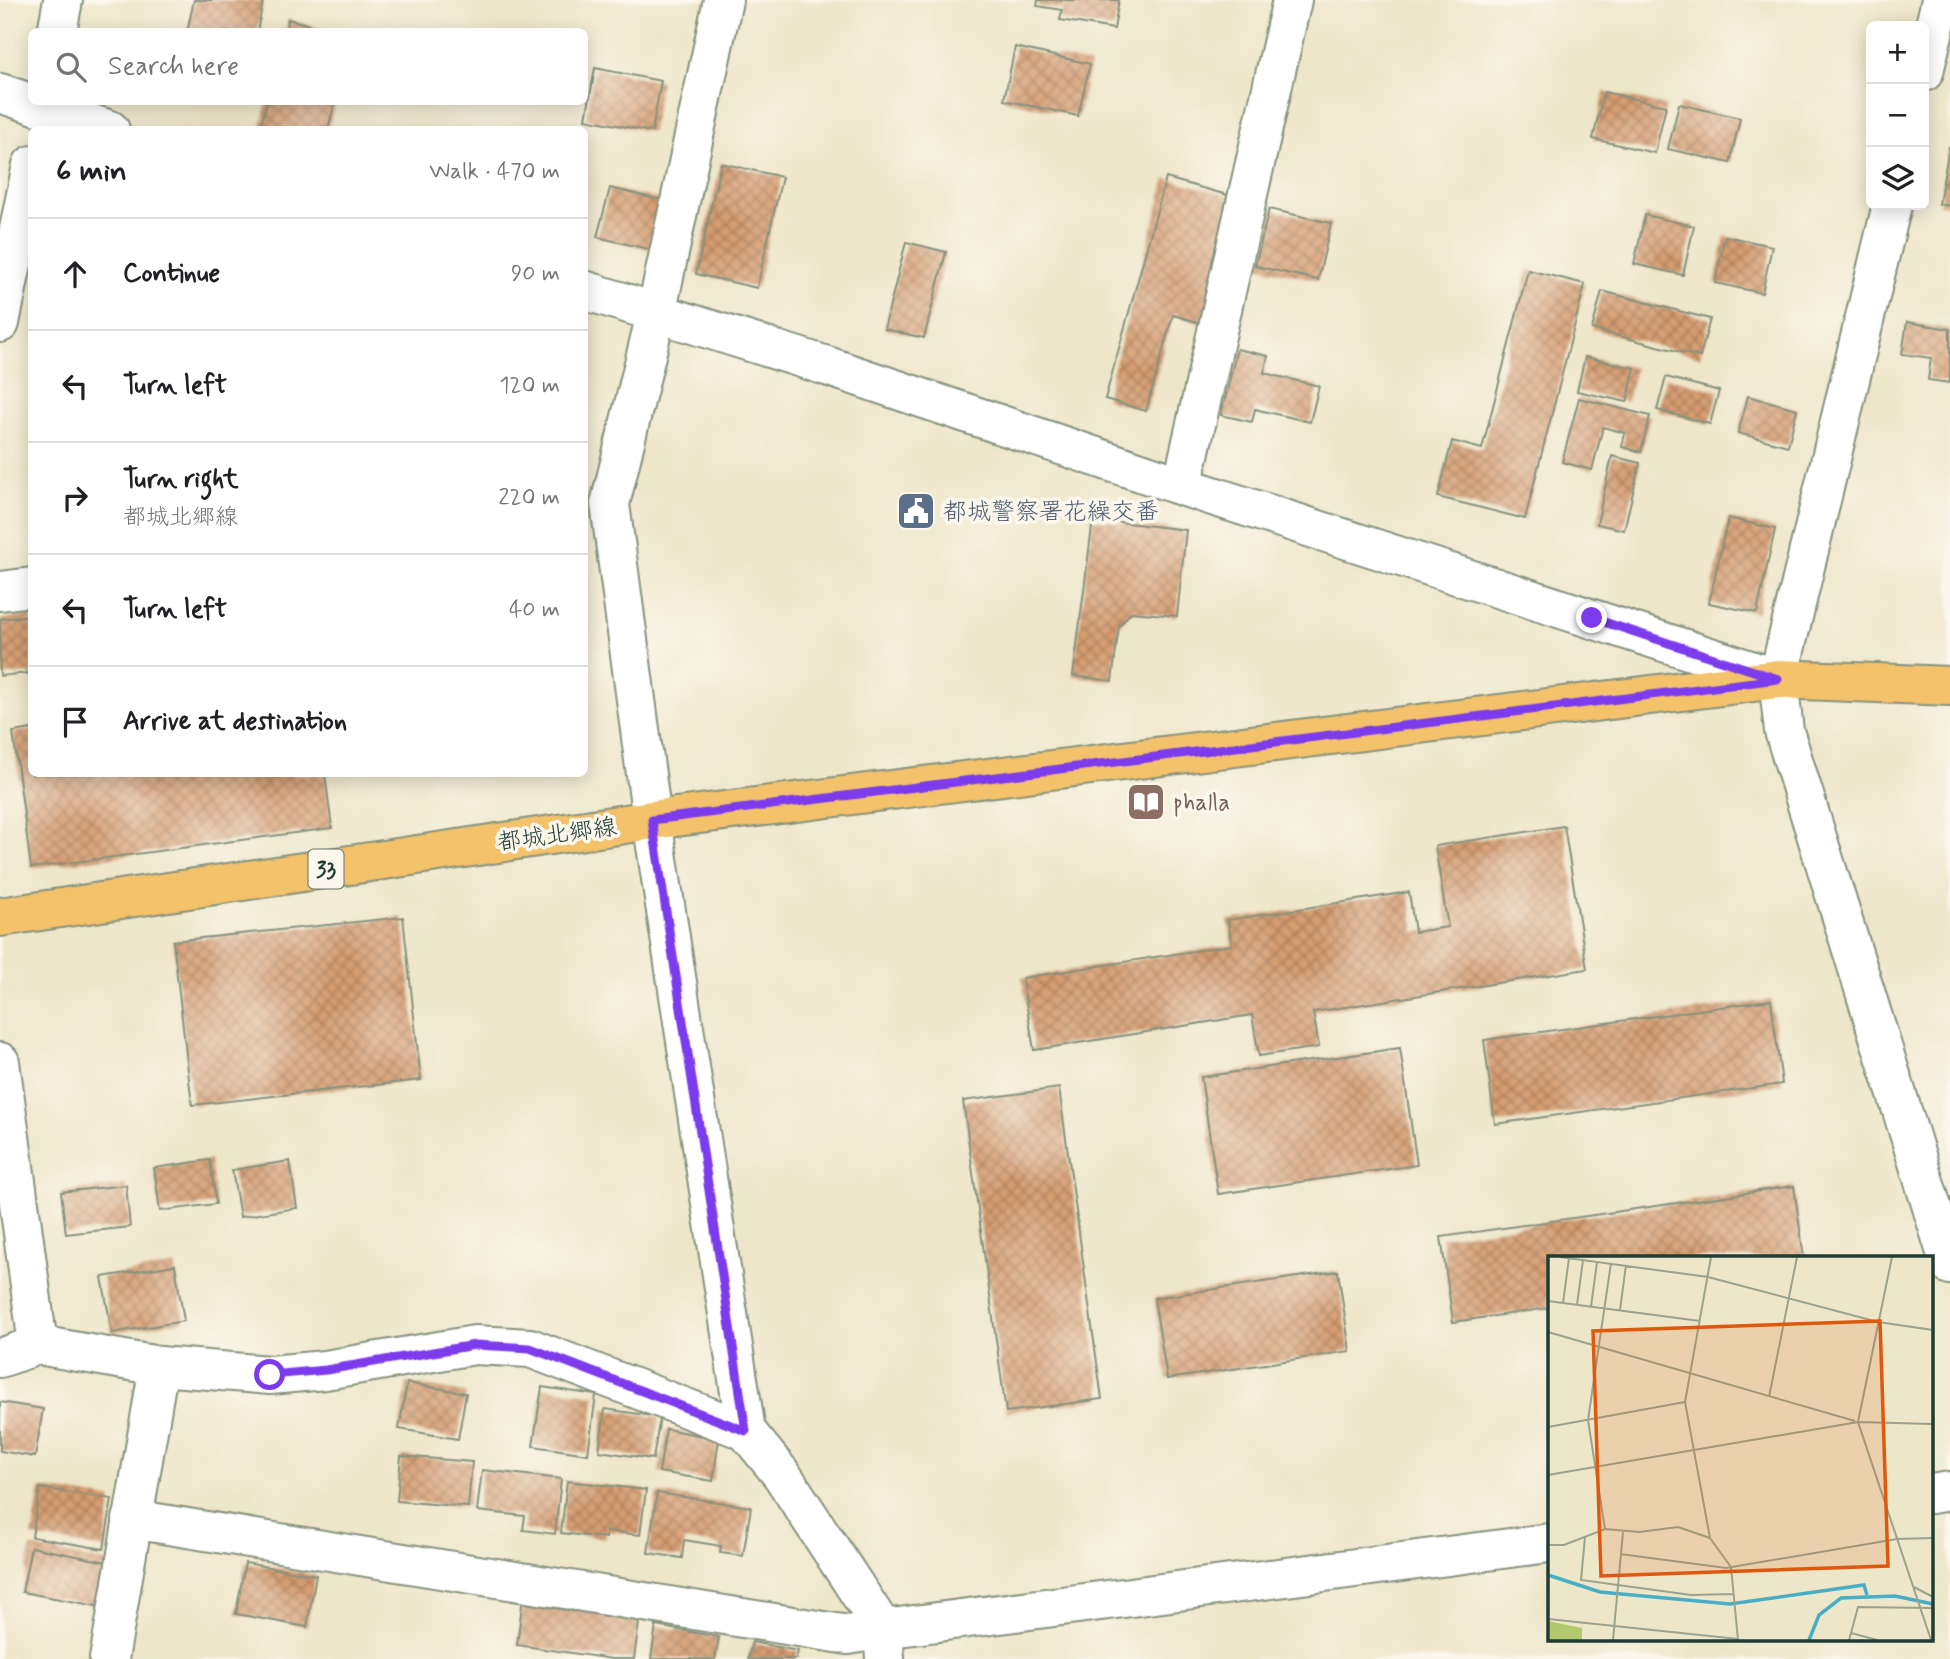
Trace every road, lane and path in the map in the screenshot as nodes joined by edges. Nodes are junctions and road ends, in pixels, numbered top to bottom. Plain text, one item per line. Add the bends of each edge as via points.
1 (63, 0) edge
2 (723, 0) edge
3 (1292, 0) edge
4 (1939, 3) edge
5 (58, 28) edge
6 (1929, 49) edge
7 (0, 93) edge
8 (42, 113) edge
9 (94, 126) edge
10 (28, 185) edge
11 (1891, 210) edge
12 (588, 291) edge
13 (656, 314) junction
14 (0, 323) edge
15 (1182, 486) junction
16 (597, 506) edge
17 (28, 588) edge
18 (0, 592) edge
19 (1778, 679) junction
20 (1950, 685) edge
21 (652, 820) junction
22 (0, 917) edge
23 (0, 1062) edge
24 (1950, 1265) edge
25 (38, 1345) junction
26 (0, 1358) edge
27 (159, 1366) junction
28 (746, 1431) junction
29 (1950, 1491) edge
30 (1932, 1494) edge
31 (132, 1519) junction
32 (1548, 1543) edge
33 (884, 1644) edge
34 (109, 1659) edge

1 - 5 street
2 - 13 street
3 - 15 street
4 - 6 street
7 - 8 street
8 - 9 street
10 - 14 street
11 - 19 street
12 - 13 street
13 - 15 street via 827,366
13 - 16 street
15 - 19 street
16 - 21 street
17 - 18 street
19 - 20 main road, 都城北郷線 / 33
19 - 21 main road, 都城北郷線 / 33
19 - 24 street via 1784,731
21 - 22 main road, 都城北郷線 / 33
21 - 28 street
23 - 25 street
25 - 26 street
25 - 27 street
27 - 28 street via 270,1375 475,1345 530,1348
27 - 31 street
28 - 33 street via 782,1475
29 - 30 street
31 - 33 street
31 - 34 street
32 - 33 street

